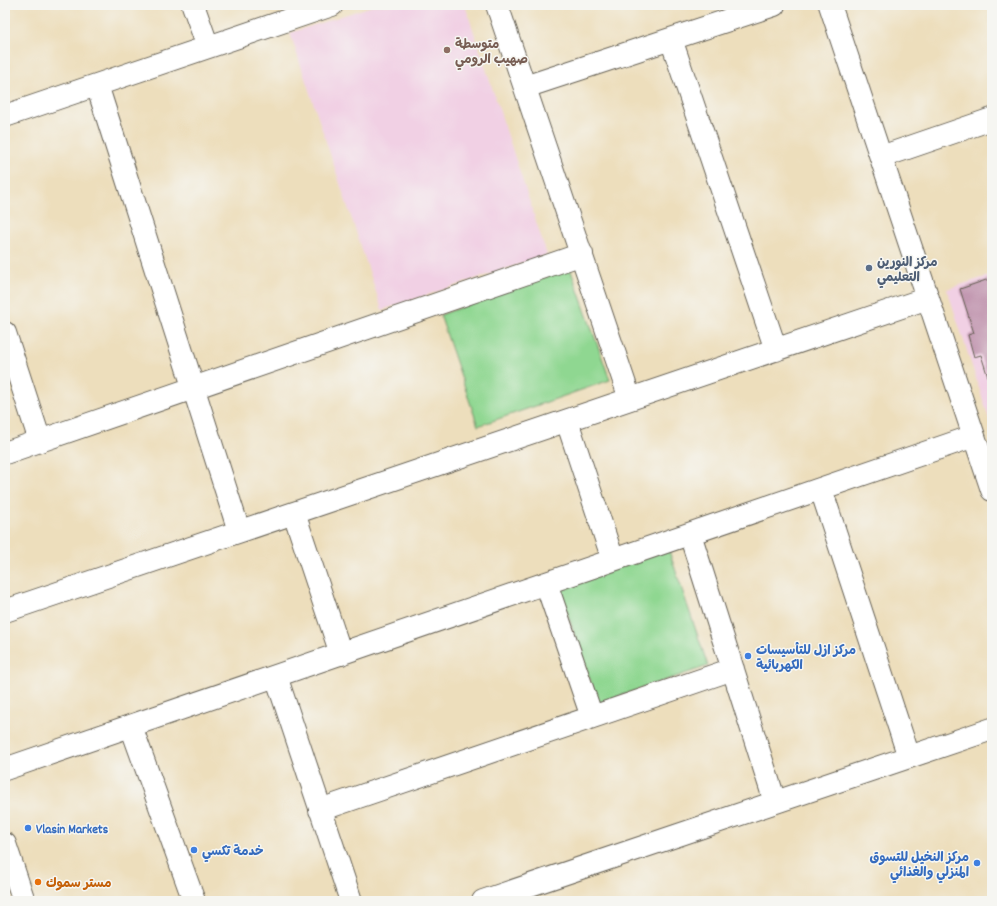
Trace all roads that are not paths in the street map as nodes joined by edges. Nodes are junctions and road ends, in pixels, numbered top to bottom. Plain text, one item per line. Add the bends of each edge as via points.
1 (193, 5) edge
2 (332, 5) edge
3 (497, 5) edge
4 (774, 5) edge
5 (830, 5) edge
6 (671, 39) junction
7 (208, 47) junction
8 (97, 85) junction
9 (525, 87) junction
10 (5, 116) edge
11 (992, 119) edge
12 (881, 157) junction
13 (582, 254) junction
14 (928, 298) junction
15 (5, 333) edge
16 (776, 350) junction
17 (194, 388) junction
18 (630, 399) junction
19 (567, 420) junction
20 (974, 436) junction
21 (40, 441) junction
22 (5, 453) edge
23 (821, 489) junction
24 (992, 490) edge
25 (294, 513) junction
26 (239, 531) junction
27 (690, 534) junction
28 (613, 560) junction
29 (546, 583) junction
30 (5, 611) edge
31 (341, 654) junction
32 (733, 669) junction
33 (276, 676) junction
34 (592, 717) junction
35 (132, 726) junction
36 (992, 729) edge
37 (909, 757) junction
38 (5, 769) edge
39 (776, 802) junction
40 (320, 810) junction
41 (5, 844) edge
42 (24, 901) edge
43 (194, 901) edge
44 (351, 901) edge
45 (483, 901) edge

1 - 7 street
2 - 7 street
3 - 9 street
4 - 6 street
5 - 12 street
6 - 9 street
6 - 16 street
7 - 8 street
8 - 10 street
8 - 17 street
9 - 13 street
11 - 12 street
12 - 14 street
13 - 17 street
13 - 18 street
14 - 16 street
14 - 20 street
15 - 21 street
16 - 18 street
17 - 21 street
17 - 26 street
18 - 19 street
19 - 25 street
19 - 28 street
20 - 23 street
20 - 24 street
21 - 22 street
23 - 27 street
23 - 37 street
25 - 26 street
25 - 31 street
26 - 30 street
27 - 28 street
27 - 32 street
28 - 29 street
29 - 31 street
29 - 34 street
31 - 33 street
32 - 34 street
32 - 39 street
33 - 35 street
33 - 40 street
34 - 40 street
35 - 38 street
35 - 43 street
36 - 37 street
37 - 39 street
39 - 45 street
40 - 44 street
41 - 42 street

